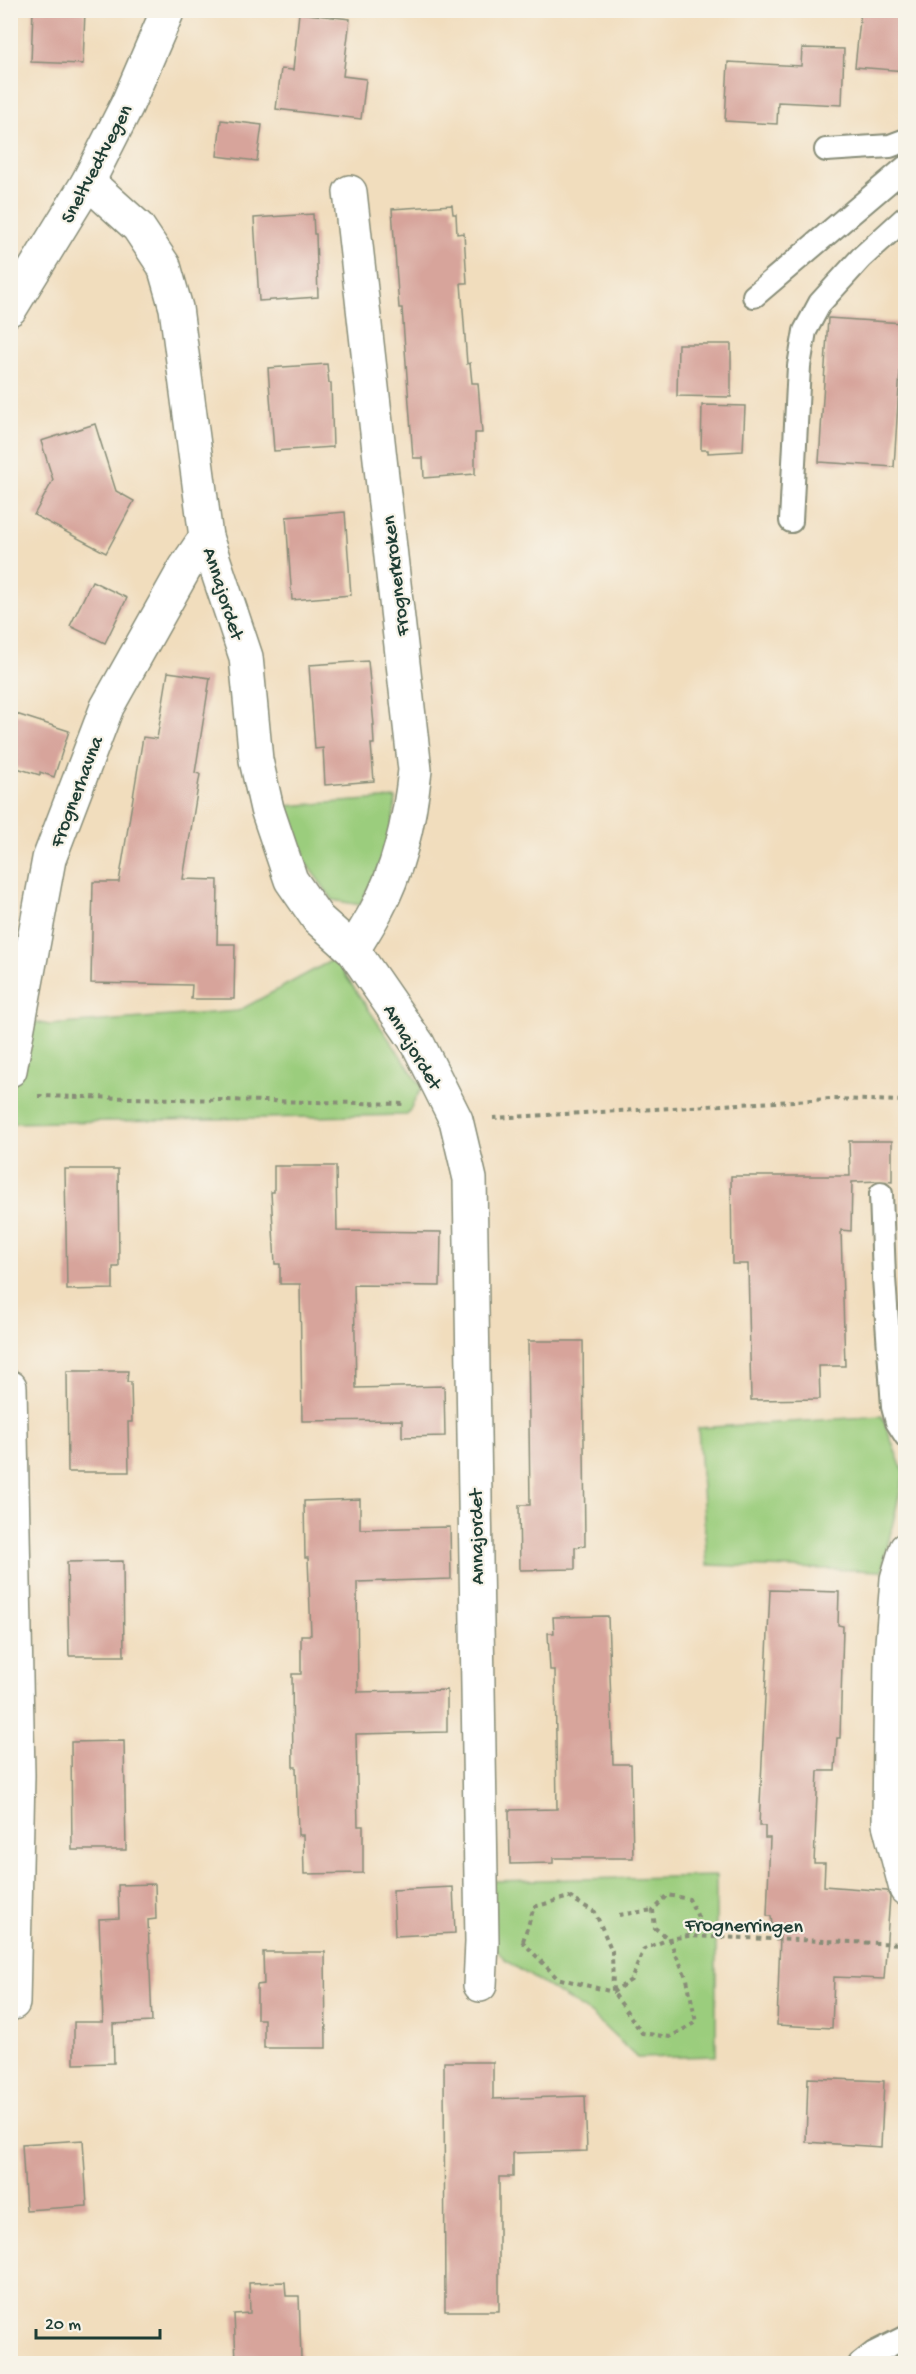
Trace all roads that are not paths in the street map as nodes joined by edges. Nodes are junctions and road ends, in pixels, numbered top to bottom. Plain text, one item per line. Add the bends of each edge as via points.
1 (168, 10) edge
2 (906, 140) edge
3 (826, 150) dead end
4 (906, 167) edge
5 (88, 182) junction
6 (350, 192) dead end
7 (906, 217) edge
8 (754, 296) dead end
9 (13, 298) edge
10 (791, 521) dead end
11 (206, 537) junction
12 (353, 950) junction
13 (10, 1070) edge
14 (881, 1194) dead end
15 (10, 1387) edge
16 (906, 1436) edge
17 (906, 1548) edge
18 (906, 1889) edge
19 (480, 1985) dead end
20 (13, 2003) dead end
21 (906, 2337) edge
22 (860, 2364) edge

1 - 5 street, Sneltvedtvegen
2 - 3 lane via 890,146
4 - 8 lane
5 - 9 street, Sneltvedtvegen
5 - 11 street, Annajordet via 138,227 164,266 176,308
6 - 12 street, Frognerkroken via 415,770 400,852 378,908
7 - 10 lane via 820,303 805,332 799,366
11 - 12 street, Annajordet via 246,657 256,760 267,809 291,880 318,919
11 - 13 street, Frognerhavna via 107,707 49,859
12 - 19 street, Annajordet via 418,1044 452,1112 470,1179
14 - 16 lane via 893,1407
15 - 20 street via 18,1774
17 - 18 street via 897,1579 891,1656 889,1824
21 - 22 lane

